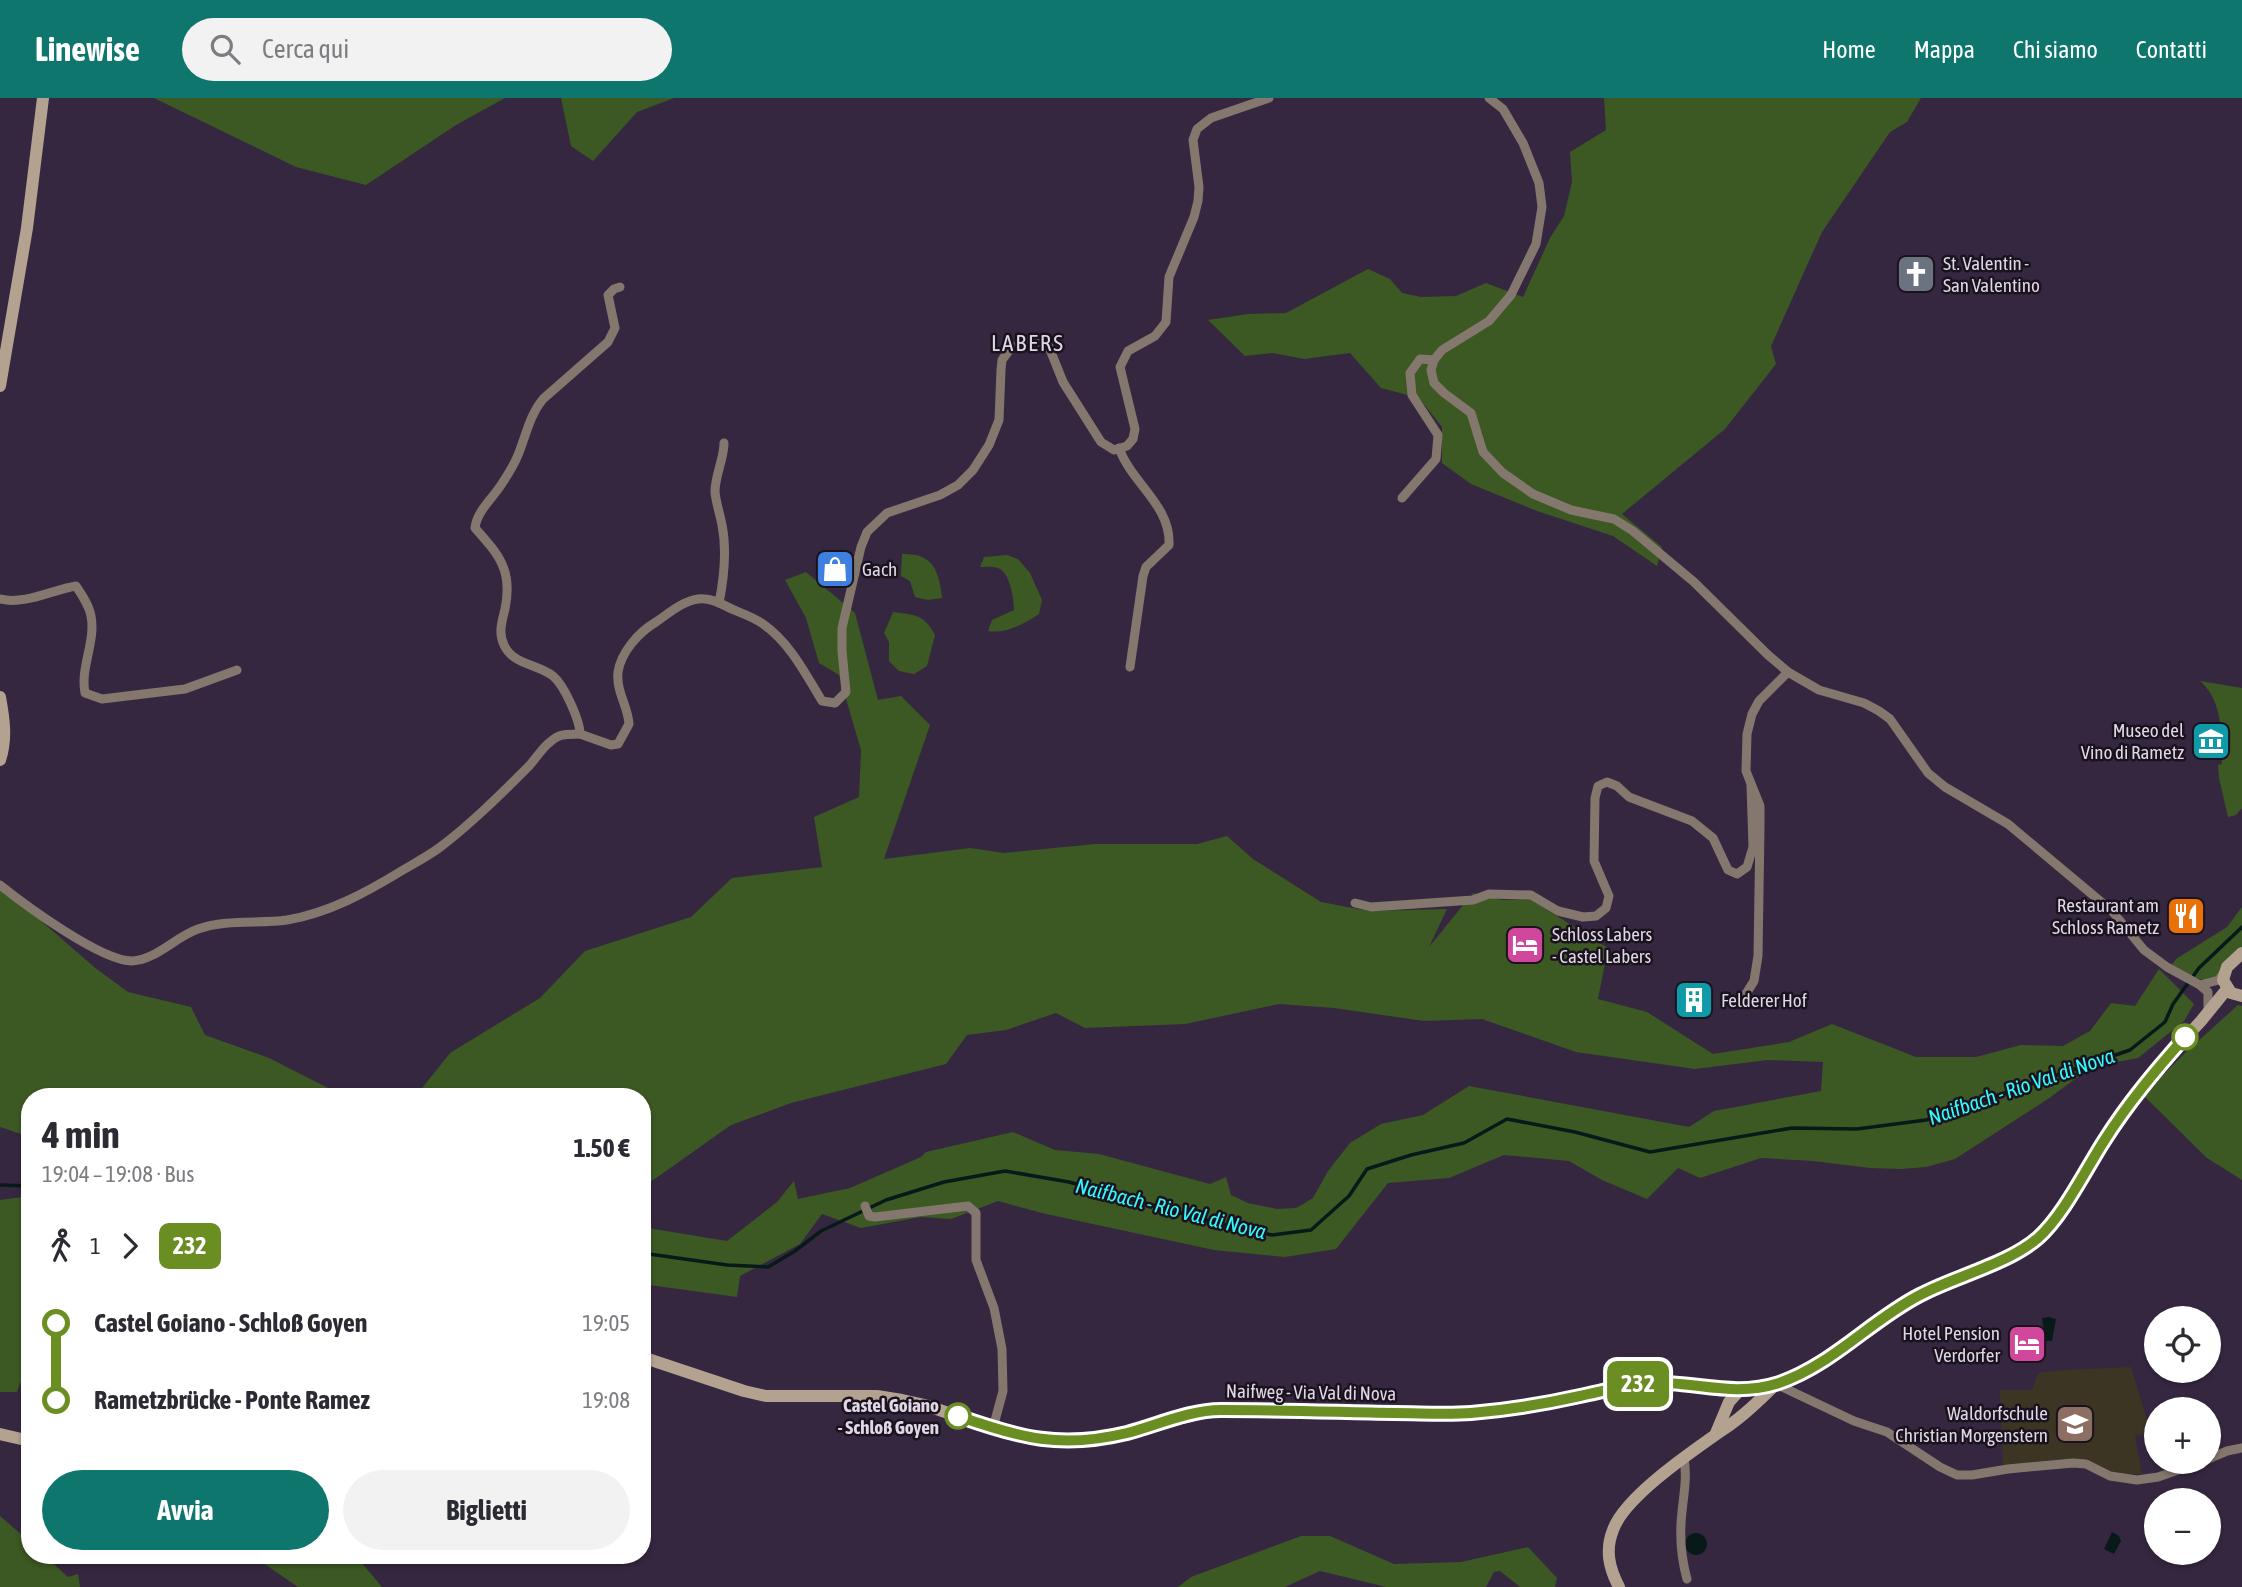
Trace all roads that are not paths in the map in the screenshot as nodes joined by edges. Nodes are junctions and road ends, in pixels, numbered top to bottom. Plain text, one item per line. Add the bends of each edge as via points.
1 (43, 98) edge
2 (1269, 98) edge
3 (1493, 99) edge
4 (620, 287) dead end
5 (1434, 360) junction
6 (0, 386) edge
7 (724, 443) dead end
8 (1119, 449) junction
9 (1402, 498) dead end
10 (0, 599) edge
11 (719, 603) junction
12 (1130, 667) dead end
13 (237, 670) dead end
14 (1788, 672) junction
15 (0, 697) edge
16 (579, 734) junction
17 (0, 760) edge
18 (1751, 785) junction
19 (0, 885) edge
20 (1355, 903) dead end
21 (2242, 953) edge
22 (2233, 965) edge
23 (2200, 985) junction
24 (2227, 989) junction
25 (2208, 992) junction
26 (2240, 996) edge
27 (1744, 997) dead end
28 (2205, 1016) junction
29 (866, 1210) dead end
30 (651, 1360) edge
31 (1776, 1384) junction
32 (1703, 1388) junction
33 (1740, 1390) junction
34 (1744, 1412) junction
35 (993, 1428) junction
36 (1719, 1428) junction
37 (0, 1434) edge
38 (21, 1439) edge
39 (2242, 1448) edge
40 (2221, 1454) edge
41 (1684, 1458) junction
42 (2164, 1474) edge
43 (1687, 1579) dead end
44 (1619, 1587) edge

1 - 6 main road
2 - 8 street via 1211,118 1197,129 1193,140 1198,201 1169,277 1166,322 1156,336 1128,351 1119,367 1135,429 1133,439
3 - 5 street via 1516,130 1535,171 1542,207 1539,233 1502,309
4 - 16 street via 607,300 614,333 535,409 517,457 478,515 475,528 506,570 500,630 504,647 515,659 557,680 575,713
5 - 9 street via 1420,359 1410,373 1412,396 1438,435 1436,459
5 - 14 street via 1434,383 1471,413 1483,452 1503,473 1551,503 1614,519 1633,531 1695,582
7 - 11 street via 715,494 723,527
8 - 11 street via 1101,442 1044,343 1024,342 1011,348 1000,370 999,420 973,470 949,491 884,515 867,532 842,628 846,692 835,704 822,701 794,655 761,622
8 - 12 street via 1124,464 1157,504 1169,537 1169,545 1143,576
10 - 13 street via 34,597 76,586 91,616 92,637 83,674 85,693 92,697 113,699 185,689
11 - 16 street via 705,599 685,603 634,641 618,671 629,724 618,744
14 - 18 street via 1752,714 1745,755
14 - 23 street via 1819,690 1879,710 1928,773 2008,824 2112,911 2144,950
15 - 17 main road via 5,747
16 - 19 street via 559,736 544,747 439,848 375,887 337,906 287,920 219,923 195,930 148,957 132,961 100,951 33,912
18 - 20 street via 1753,847 1747,867 1737,874 1728,870 1713,838 1692,821 1629,797 1607,782 1598,786 1594,861 1609,896 1606,908 1597,916 1559,911 1531,895 1489,894 1473,900 1371,907
18 - 27 street via 1760,806 1758,956 1754,981
21 - 22 main road
22 - 23 street via 2219,980
22 - 24 main road via 2223,980
23 - 25 street
24 - 25 street
24 - 26 main road
24 - 28 main road
25 - 28 street
26 - 28 main road
28 - 31 main road via 2144,1083 2041,1236 2008,1257 1911,1300 1827,1359
29 - 35 street via 871,1217 968,1206 976,1213 976,1260 994,1308 1002,1349 1003,1391
30 - 35 main road, Naifweg - Via Val di Nova via 766,1396 889,1398 926,1405
31 - 33 main road, Naifweg - Via Val di Nova
31 - 34 main road
31 - 42 street via 1886,1432 1957,1475 2073,1463 2137,1480
32 - 33 main road, Naifweg - Via Val di Nova
32 - 35 main road, Naifweg - Via Val di Nova via 1641,1384 1466,1414 1215,1410 1081,1441 1044,1440
32 - 36 main road via 1721,1407
33 - 34 main road
33 - 36 main road via 1729,1402
34 - 36 main road
36 - 41 main road
37 - 38 main road
39 - 40 street
41 - 43 street via 1681,1525
41 - 44 main road via 1628,1506 1615,1524 1609,1544 1610,1567

